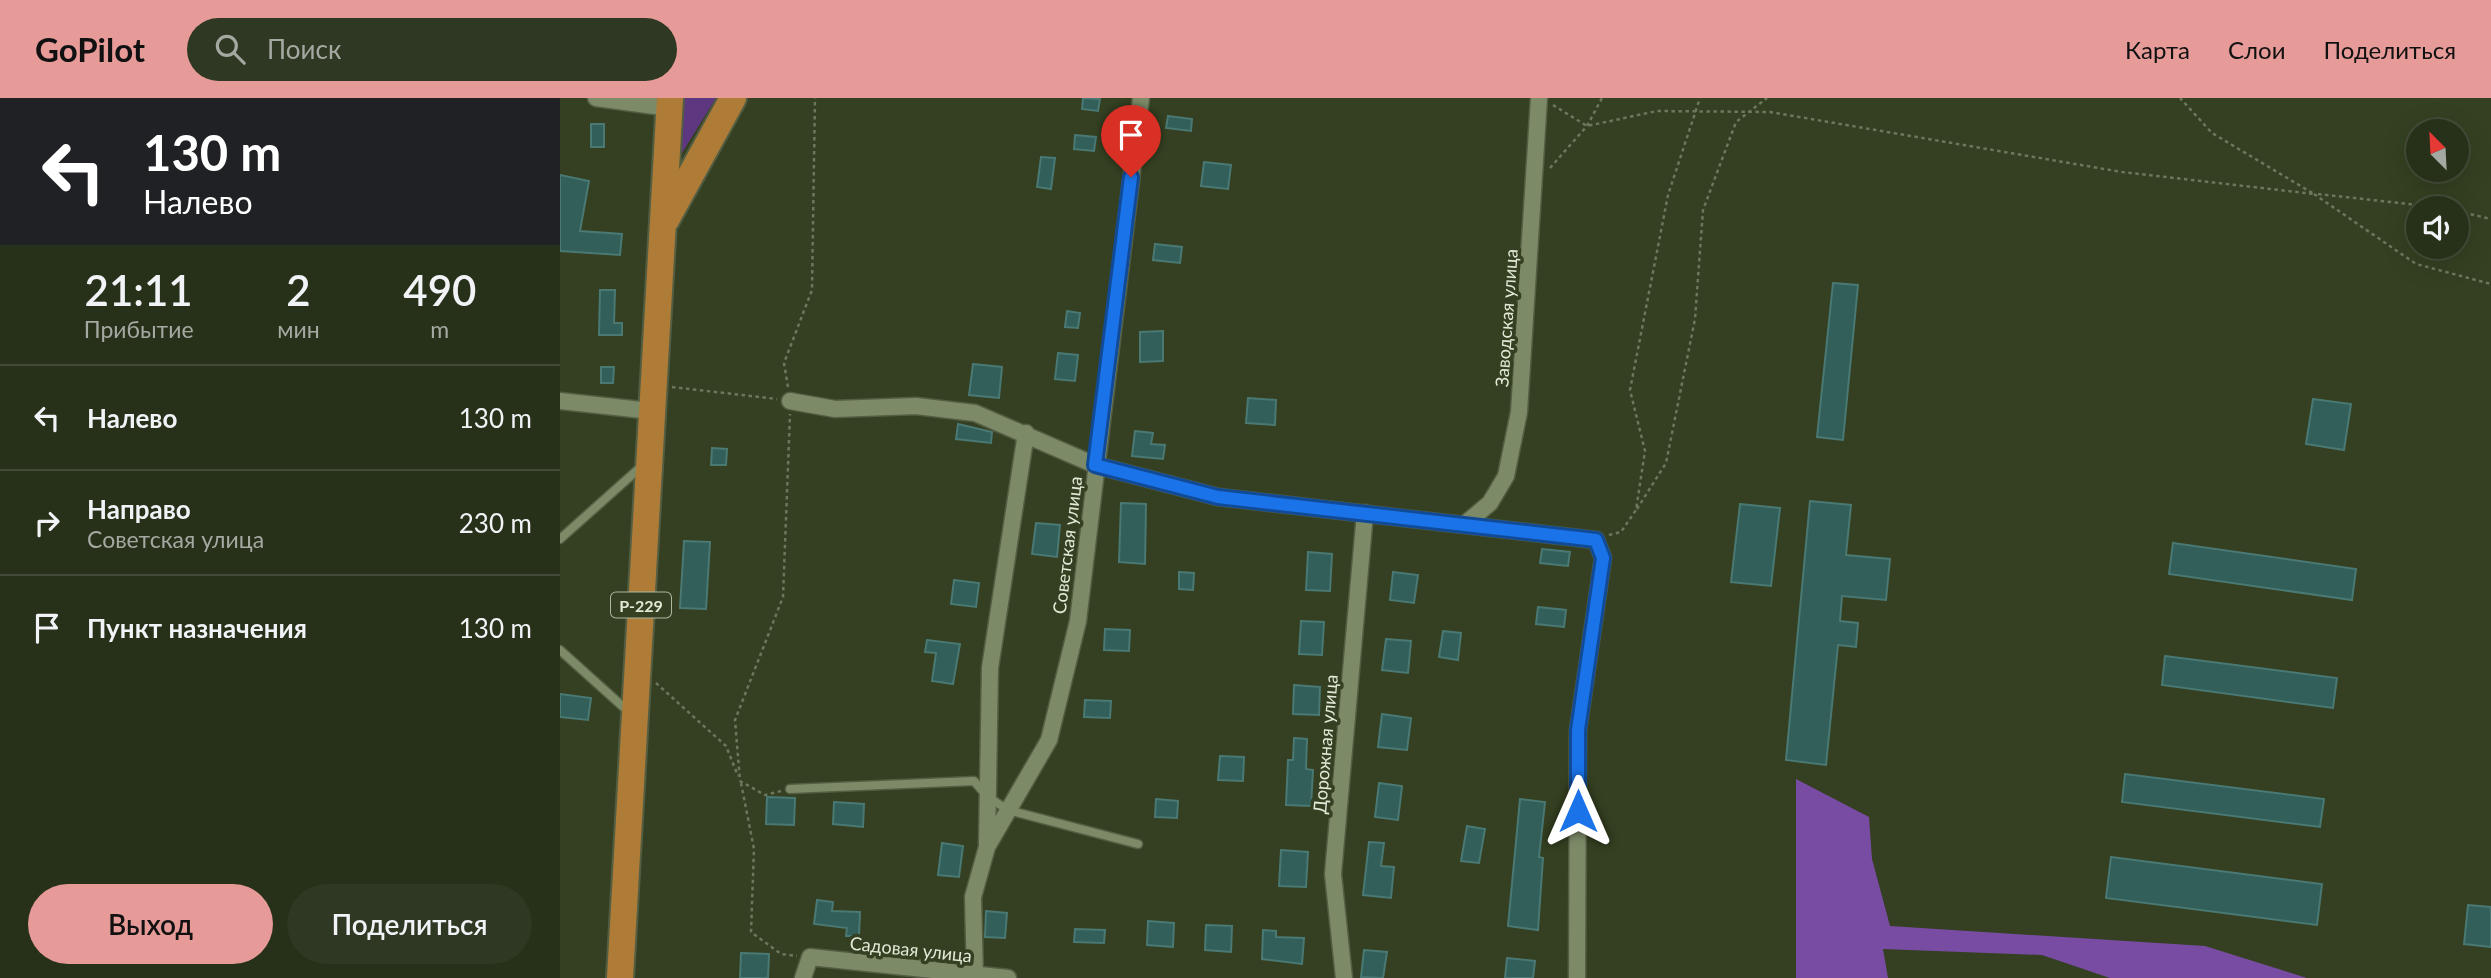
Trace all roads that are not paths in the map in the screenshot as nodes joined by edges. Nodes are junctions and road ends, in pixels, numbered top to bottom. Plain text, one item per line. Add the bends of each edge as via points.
1 (596, 98) edge
2 (733, 98) edge
3 (1141, 98) edge
4 (1546, 102) edge
5 (669, 103) edge
6 (660, 231) junction
7 (560, 401) edge
8 (790, 401) road end
9 (650, 411) junction
10 (1026, 433) junction
11 (648, 461) junction
12 (1095, 465) junction
13 (1365, 513) junction
14 (1465, 524) junction
15 (560, 539) edge
16 (560, 650) edge
17 (635, 717) junction
18 (790, 789) road end
19 (988, 797) junction
20 (1008, 810) junction
21 (1138, 844) dead end
22 (987, 847) junction
23 (975, 976) edge
24 (620, 978) edge
25 (803, 978) edge
26 (1008, 978) edge
27 (1344, 978) edge
28 (1577, 978) edge

1 - 5 street
2 - 6 highway, Р-229
3 - 12 street, Советская улица
4 - 14 street, Заводская улица via 1534,187 1519,412 1506,476 1490,503
5 - 6 highway, Р-229
6 - 9 highway, Р-229
7 - 9 street
8 - 10 street via 835,409 916,406 975,412
9 - 11 highway, Р-229
10 - 12 street
10 - 19 street via 990,668
11 - 15 lane
11 - 17 highway, Р-229
12 - 13 street via 1218,497
12 - 20 street, Советская улица via 1078,621 1049,740
13 - 14 street
13 - 27 street, Дорожная улица via 1333,874
14 - 28 street via 1596,540 1603,558 1578,730
16 - 17 lane
17 - 24 highway, Р-229
18 - 19 lane via 974,781
19 - 20 lane
19 - 22 street
20 - 21 lane
20 - 22 street, Советская улица
22 - 23 street, Советская улица via 973,897
23 - 25 street, Садовая улица via 810,957
23 - 26 street, Садовая улица

